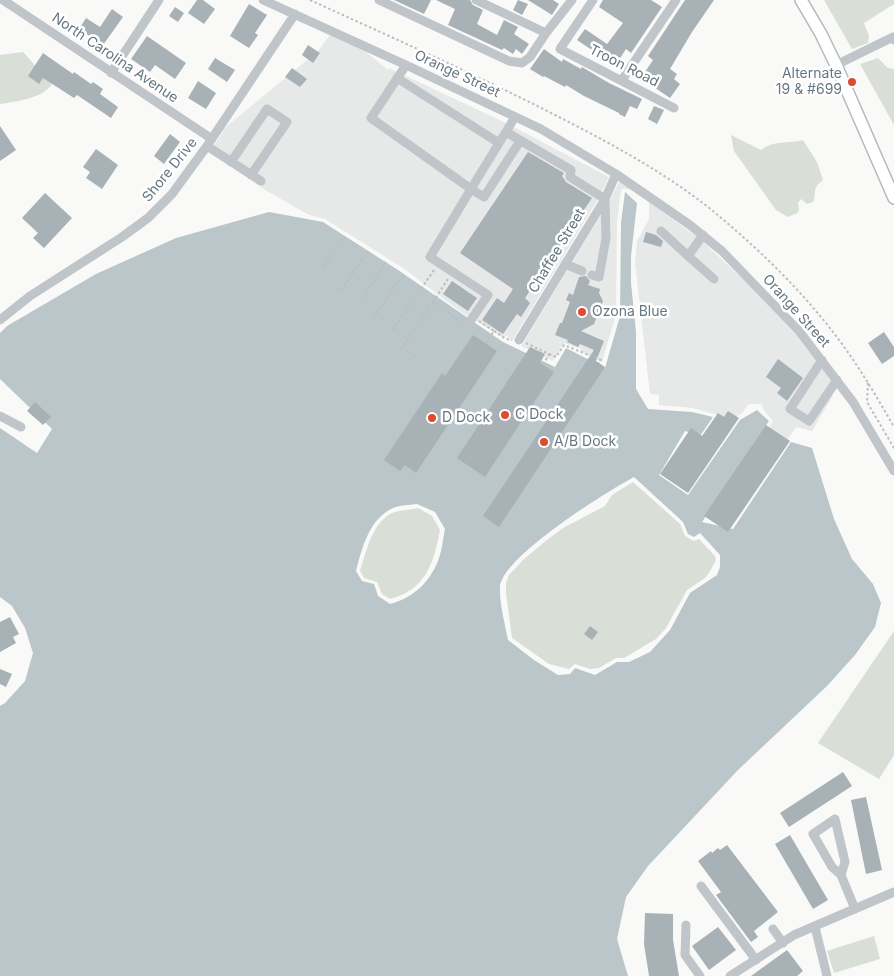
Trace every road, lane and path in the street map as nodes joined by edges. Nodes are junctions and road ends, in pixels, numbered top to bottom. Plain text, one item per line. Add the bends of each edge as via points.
1 (2, 0) edge
2 (159, 0) edge
3 (263, 0) edge
4 (379, 0) edge
5 (476, 0) edge
6 (572, 0) edge
7 (593, 0) edge
8 (676, 0) edge
9 (801, 0) edge
10 (295, 14) junction
11 (546, 33) junction
12 (894, 40) edge
13 (406, 65) junction
14 (836, 65) junction
15 (111, 72) junction
16 (397, 78) junction
17 (622, 80) junction
18 (674, 108) dead end
19 (516, 117) junction
20 (506, 132) junction
21 (520, 141) junction
22 (210, 143) junction
23 (499, 143) junction
24 (231, 162) junction
25 (251, 174) junction
26 (616, 174) junction
27 (261, 181) dead end
28 (471, 189) junction
29 (894, 198) edge
30 (604, 199) junction
31 (661, 231) dead end
32 (703, 235) junction
33 (344, 236) dead end
34 (368, 250) dead end
35 (688, 256) junction
36 (386, 262) dead end
37 (439, 263) junction
38 (565, 264) junction
39 (324, 266) dead end
40 (582, 271) dead end
41 (453, 272) junction
42 (404, 274) dead end
43 (592, 274) dead end
44 (714, 280) dead end
45 (342, 290) dead end
46 (363, 297) dead end
47 (433, 302) junction
48 (374, 318) dead end
49 (469, 319) junction
50 (0, 320) edge
51 (393, 330) dead end
52 (519, 340) dead end
53 (486, 343) dead end
54 (549, 354) dead end
55 (416, 357) dead end
56 (822, 360) junction
57 (598, 363) dead end
58 (837, 380) junction
59 (868, 383) dead end
60 (875, 394) dead end
61 (0, 416) edge
62 (21, 427) dead end
63 (894, 427) edge
64 (894, 448) edge
65 (894, 471) edge
66 (841, 875) junction
67 (701, 886) dead end
68 (894, 892) edge
69 (855, 909) junction
70 (686, 925) dead end
71 (815, 927) junction
72 (772, 929) dead end
73 (783, 943) junction
74 (756, 960) junction
75 (701, 976) edge
76 (707, 976) edge
77 (730, 976) edge
78 (827, 976) edge

1 - 15 street, North Carolina Avenue
2 - 15 street
3 - 10 street, Orange Street
4 - 11 street via 509,62 522,63 530,57
5 - 11 street
6 - 11 street
7 - 17 street, Troon Road via 560,49
8 - 17 street
9 - 14 main road
10 - 13 street, Orange Street
10 - 22 street, Shore Drive
12 - 14 street via 893,37
13 - 16 street
13 - 19 street, Orange Street
14 - 29 main road
15 - 22 street, North Carolina Avenue
16 - 23 street
16 - 28 street via 371,118
17 - 18 street, Troon Road
19 - 20 street
19 - 26 street, Orange Street
20 - 21 street
20 - 23 street
21 - 28 street via 484,197
21 - 30 street via 571,170 570,176
22 - 24 street, North Carolina Avenue
22 - 50 street, Shore Drive via 172,194 148,218 30,296
23 - 28 street
24 - 25 street, North Carolina Avenue
24 - 25 street via 267,109 287,122
25 - 27 street, North Carolina Avenue
26 - 30 street, Chaffee Street
26 - 32 street, Orange Street
28 - 37 street via 430,256
30 - 38 street, Chaffee Street
30 - 43 street via 606,238 599,276
31 - 35 street
32 - 35 street
32 - 56 street, Orange Street via 799,331
33 - 39 path
34 - 45 path
35 - 44 street
36 - 46 path
37 - 41 street
37 - 51 path
38 - 40 street
38 - 52 street, Chaffee Street
41 - 47 path
41 - 49 street via 488,295
42 - 48 path
47 - 49 path
47 - 55 path via 402,348
49 - 53 path via 494,331
54 - 57 path via 556,357 564,345 601,360
56 - 58 street, Orange Street
56 - 58 street via 790,409 809,421
58 - 65 street, Orange Street
59 - 64 path via 867,402
60 - 63 path
61 - 62 street
66 - 66 street via 832,867 813,834 835,819 845,862
66 - 69 street
67 - 74 street
68 - 69 street
69 - 71 street
70 - 75 street via 685,955
71 - 73 street
71 - 78 street
72 - 73 street
73 - 74 street
74 - 77 street
75 - 76 street

